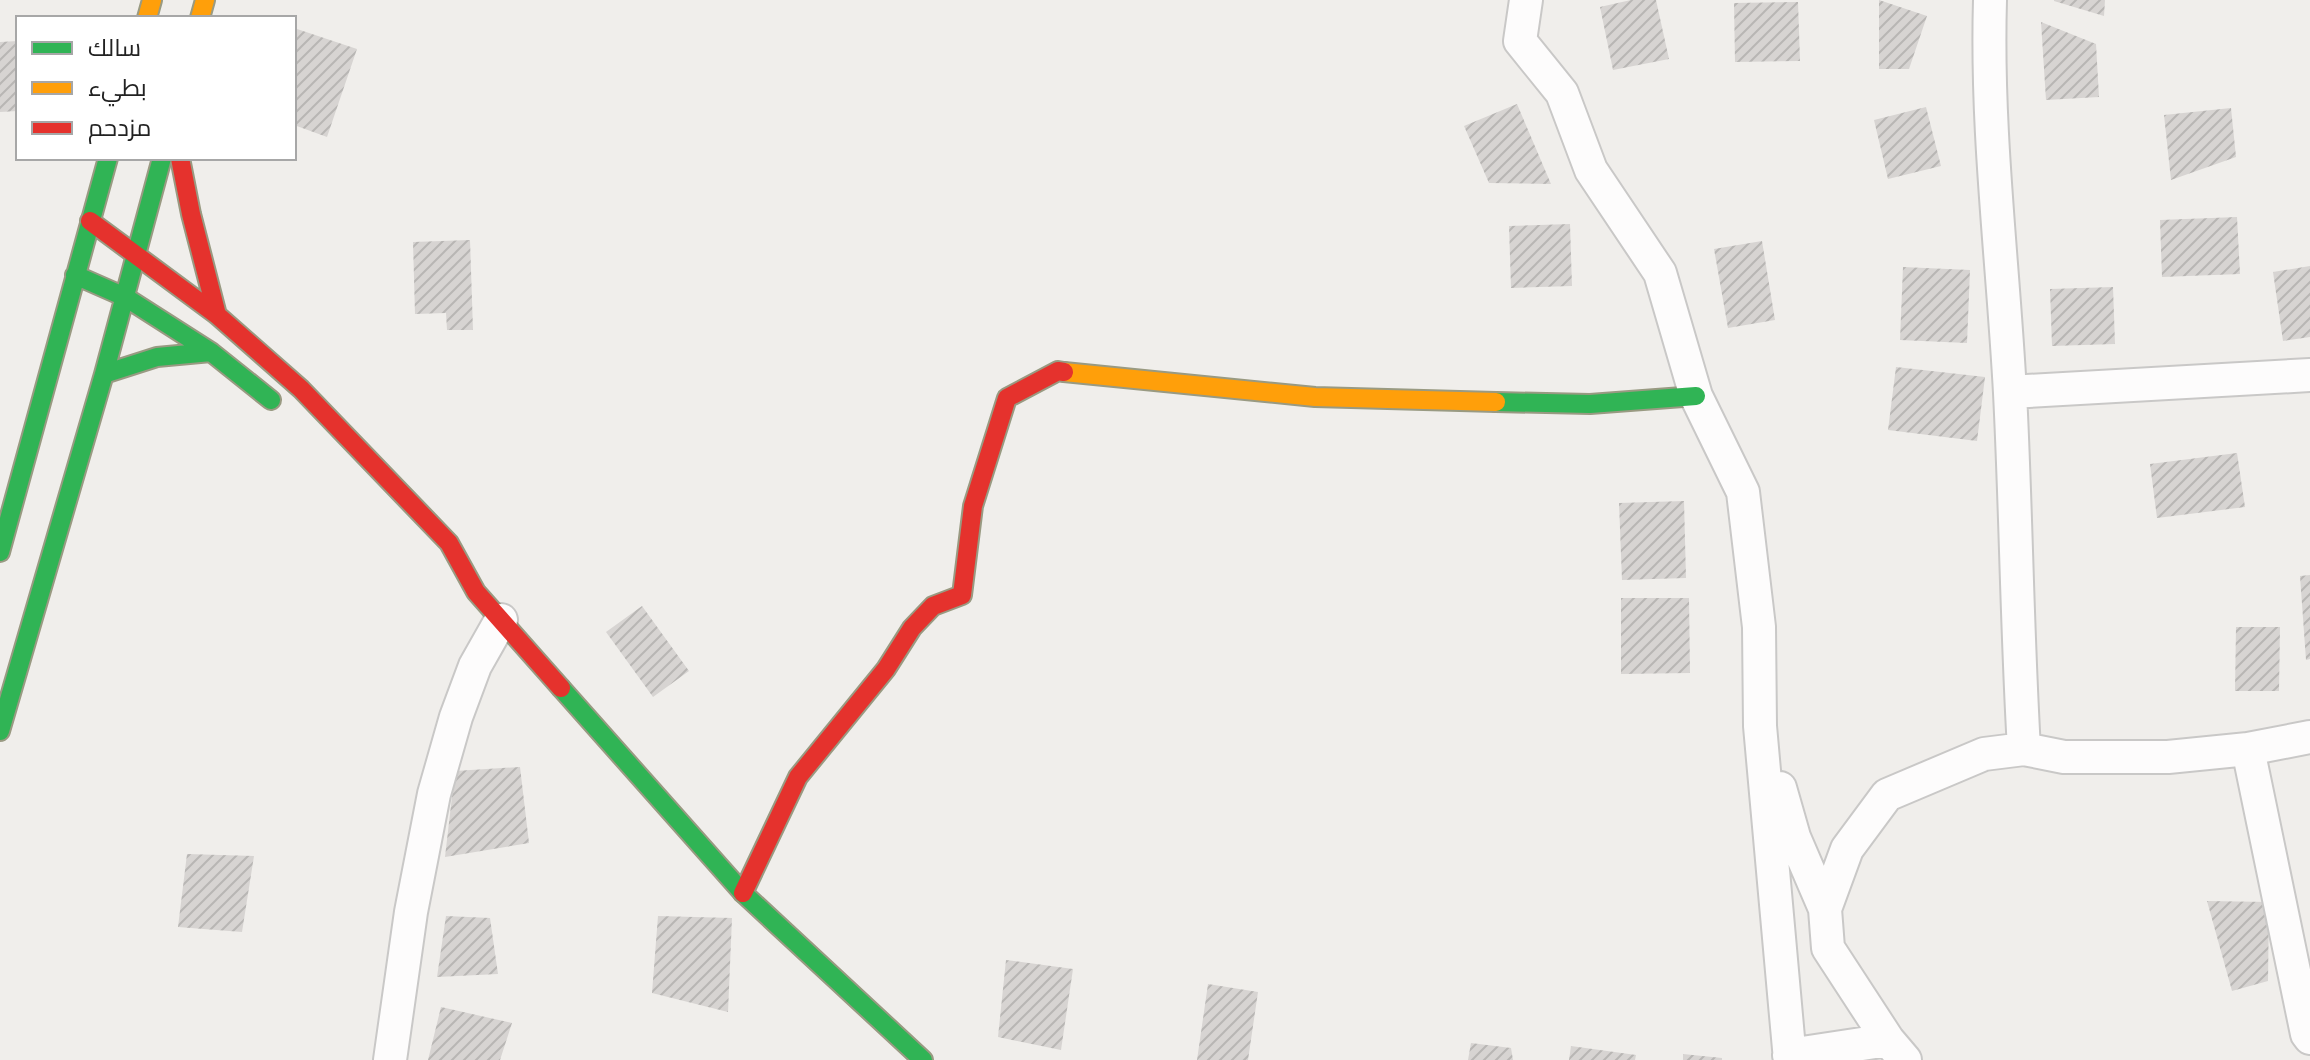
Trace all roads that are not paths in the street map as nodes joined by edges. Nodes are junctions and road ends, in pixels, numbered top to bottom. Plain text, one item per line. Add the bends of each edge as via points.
1 (1526, 0) edge
2 (1990, 0) edge
3 (107, 160) edge
4 (161, 160) edge
5 (180, 160) edge
6 (90, 221) junction
7 (136, 257) junction
8 (75, 275) junction
9 (125, 297) junction
10 (217, 315) junction
11 (211, 352) junction
12 (104, 374) junction
13 (2310, 375) edge
14 (2010, 392) junction
15 (1696, 396) junction
16 (287, 413) dead end
17 (0, 552) edge
18 (440, 568) dead end
19 (476, 592) junction
20 (501, 620) junction
21 (1760, 726) junction
22 (0, 731) edge
23 (2310, 737) edge
24 (2024, 749) junction
25 (2248, 749) junction
26 (743, 893) junction
27 (1825, 909) junction
28 (2310, 1038) edge
29 (1897, 1050) edge
30 (1789, 1057) edge
31 (390, 1060) edge
32 (923, 1060) edge

1 - 15 street via 1520,41 1562,93 1591,170 1660,273
2 - 14 street via 1993,177
3 - 6 street
4 - 7 street
5 - 10 street
6 - 7 street
6 - 8 street
7 - 9 street
7 - 10 street
8 - 9 street
8 - 17 street
9 - 11 street
9 - 12 street
10 - 19 street via 301,389 449,543
11 - 12 street via 145,357
11 - 16 street
12 - 22 street
13 - 14 street
14 - 24 street
15 - 21 street via 1743,492 1759,627
15 - 26 street via 1590,404 1315,397 1058,371 1007,398 973,506 962,595 933,606 912,628 886,669 798,777
18 - 19 street
19 - 20 street
20 - 26 street
20 - 31 street via 475,666 434,794
21 - 27 street via 1794,837
21 - 30 street
23 - 25 street
24 - 25 street via 2064,757 2168,757
24 - 27 street via 1984,754 1887,795 1847,849
25 - 28 street
26 - 32 street
27 - 29 street via 1828,948
29 - 30 street

